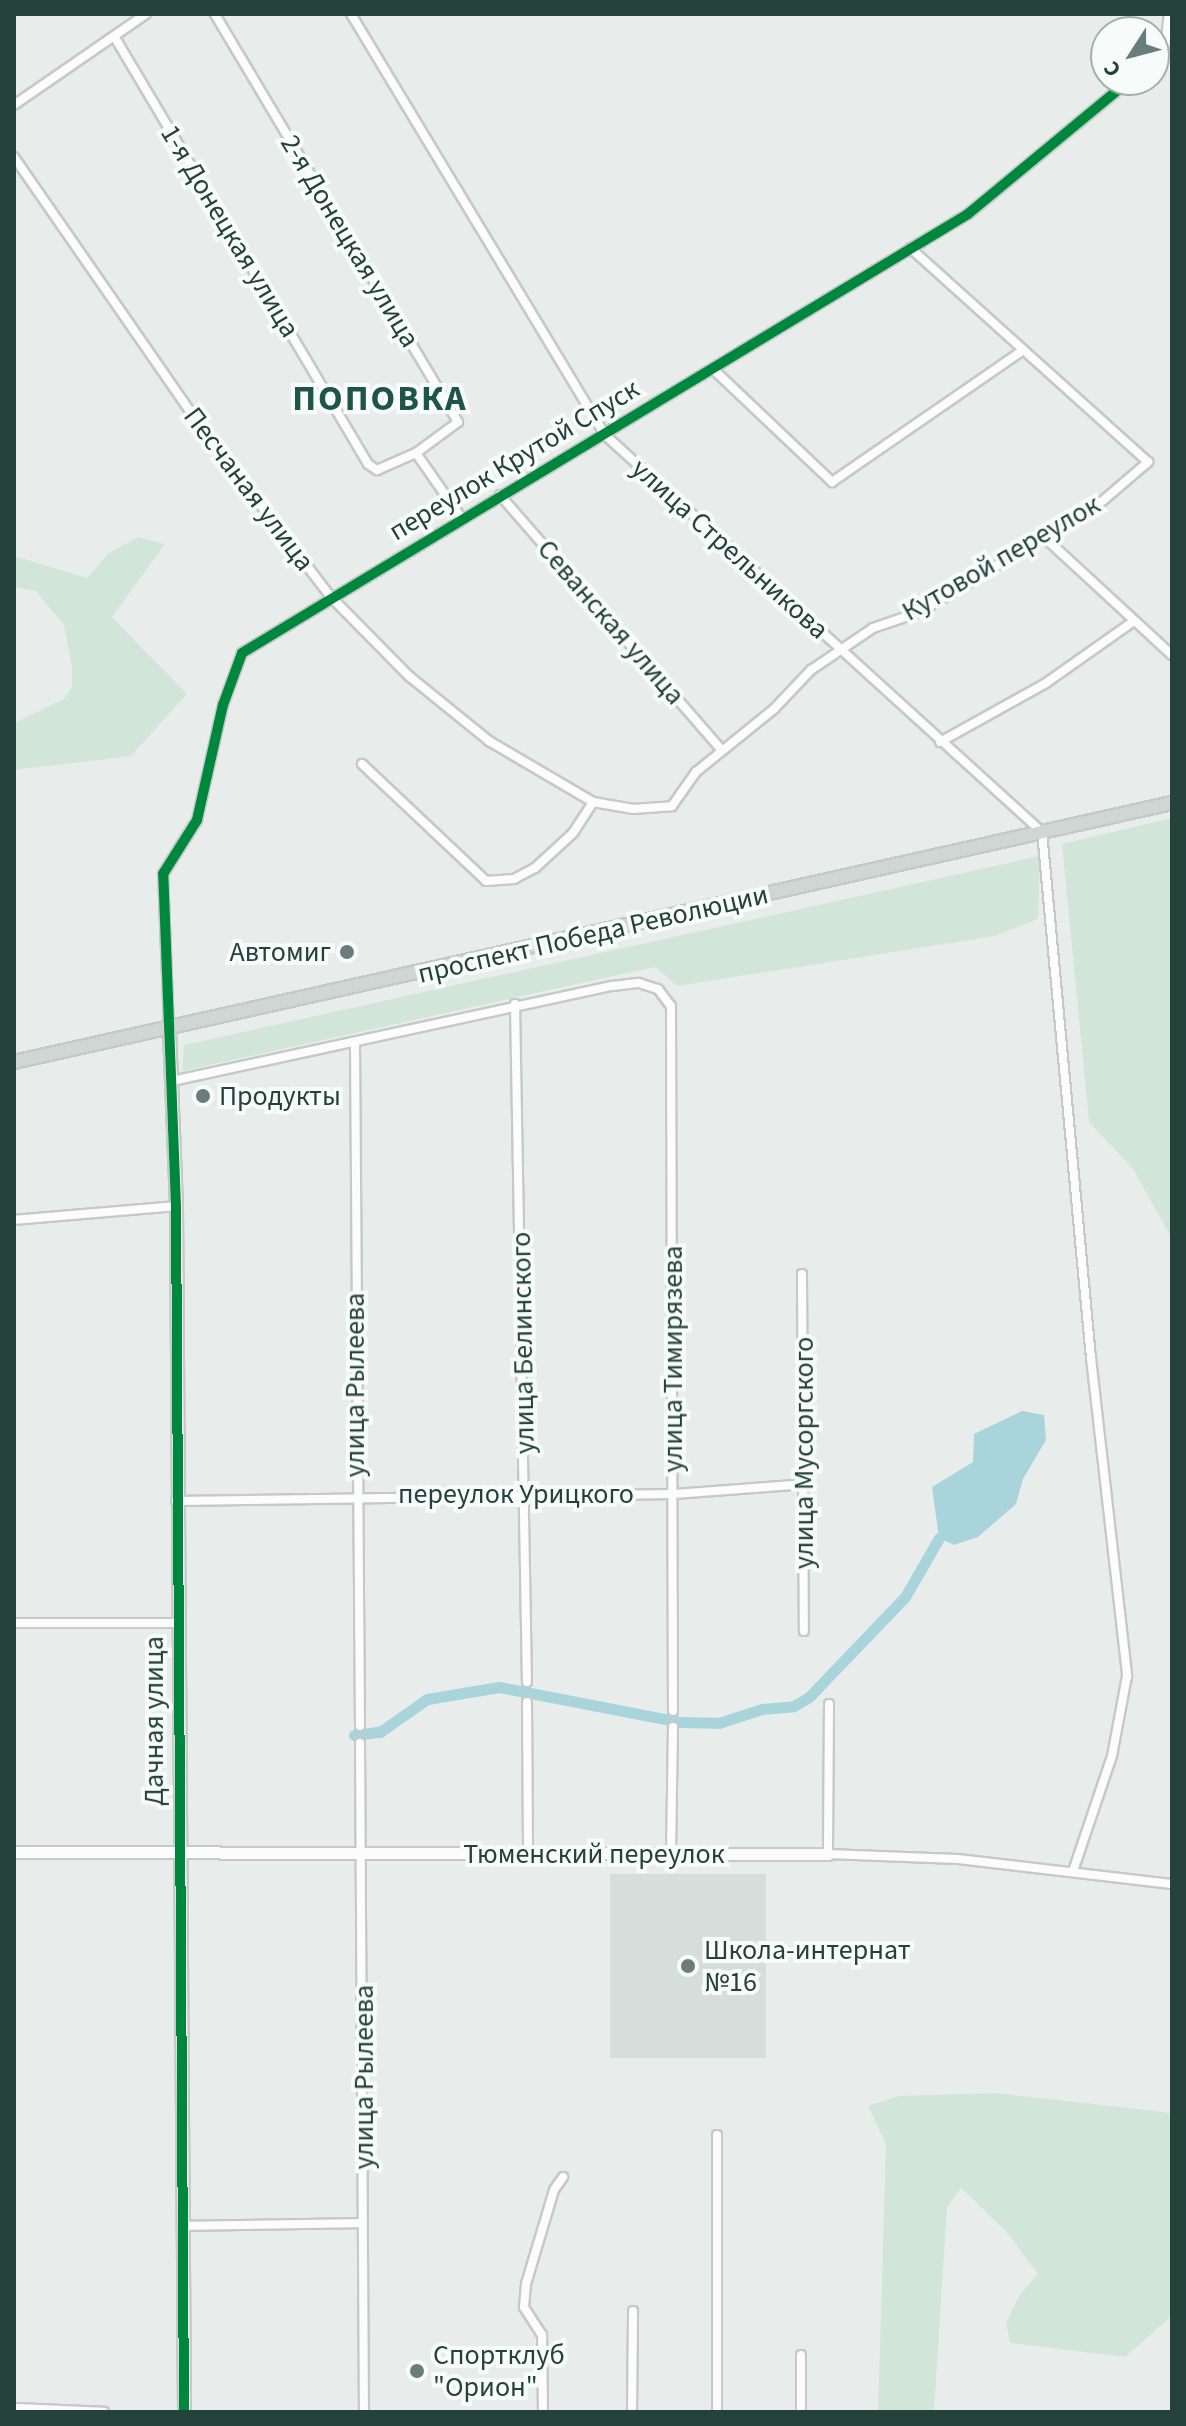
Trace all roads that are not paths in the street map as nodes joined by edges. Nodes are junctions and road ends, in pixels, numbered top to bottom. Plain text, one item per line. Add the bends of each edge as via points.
1 (146, 14) edge
2 (215, 14) edge
3 (351, 14) edge
4 (114, 36) junction
5 (1111, 96) edge
6 (14, 105) edge
7 (14, 157) edge
8 (910, 248) junction
9 (1023, 350) junction
10 (714, 370) junction
11 (604, 434) junction
12 (416, 453) junction
13 (500, 495) junction
14 (462, 519) junction
15 (1044, 537) junction
16 (331, 597) junction
17 (1134, 621) junction
18 (840, 650) junction
19 (1172, 655) edge
20 (940, 742) junction
21 (721, 749) junction
22 (362, 764) dead end
23 (593, 802) junction
24 (1172, 803) edge
25 (672, 806) joint
26 (1042, 832) junction
27 (515, 1004) junction
28 (169, 1031) junction
29 (355, 1043) junction
30 (14, 1062) edge
31 (172, 1081) junction
32 (176, 1206) junction
33 (14, 1220) edge
34 (802, 1274) dead end
35 (807, 1484) junction
36 (526, 1493) junction
37 (673, 1494) junction
38 (355, 1495) junction
39 (176, 1501) junction
40 (14, 1623) edge
41 (178, 1623) junction
42 (804, 1631) dead end
43 (527, 1682) dead end
44 (527, 1702) dead end
45 (829, 1704) dead end
46 (673, 1711) dead end
47 (360, 1726) dead end
48 (673, 1727) dead end
49 (360, 1743) dead end
50 (14, 1852) edge
51 (178, 1852) junction
52 (528, 1853) junction
53 (365, 1854) junction
54 (671, 1854) junction
55 (828, 1854) junction
56 (1073, 1871) junction
57 (1172, 1884) edge
58 (717, 2135) dead end
59 (563, 2177) dead end
60 (363, 2223) junction
61 (182, 2226) junction
62 (633, 2311) dead end
63 (801, 2355) dead end
64 (14, 2408) edge
65 (104, 2412) edge
66 (184, 2412) edge
67 (364, 2412) edge
68 (543, 2412) edge
69 (632, 2412) edge
70 (717, 2412) edge
71 (801, 2412) edge

1 - 4 street
2 - 12 street, 2-я Донецкая улица via 458,422
3 - 11 street, улица Стрельникова
4 - 6 street
4 - 12 street, 1-я Донецкая улица via 368,464 377,470
5 - 8 street, переулок Крутой Спуск via 968,214
7 - 16 street, Песчаная улица via 199,424
8 - 9 street
8 - 10 street, переулок Крутой Спуск
9 - 10 street via 832,482
9 - 15 street, Кутовой переулок via 1148,462 1099,504
10 - 11 street, переулок Крутой Спуск
11 - 13 street, переулок Крутой Спуск
11 - 18 street, улица Стрельникова
12 - 14 street
13 - 14 street, переулок Крутой Спуск
13 - 21 street, Севанская улица
14 - 16 street, переулок Крутой Спуск
15 - 17 street
15 - 18 street, Кутовой переулок via 920,612 873,628
16 - 23 street, Песчаная улица via 410,677 489,741
16 - 28 street, переулок Крутой Спуск via 242,653 223,705 197,820 163,874
17 - 19 street
17 - 20 street via 1046,683
18 - 20 street, улица Стрельникова
18 - 21 street, Кутовой переулок
20 - 26 street, улица Стрельникова
21 - 25 street, Кутовой переулок
22 - 23 street via 486,881 514,879 535,868 573,833
23 - 25 street, Песчаная улица via 633,809
24 - 26 main road, проспект Победа Революции
26 - 28 main road, проспект Победа Революции
26 - 56 street via 1127,1676 1112,1756
27 - 29 street
27 - 36 street, улица Белинского
27 - 37 street, улица Тимирязева via 639,983 658,989 671,1006
28 - 30 main road, проспект Победа Революции
28 - 31 street, Дачная улица
29 - 31 street
29 - 38 street, улица Рылеева
31 - 32 street, Дачная улица
32 - 33 street
32 - 39 street, Дачная улица
34 - 35 street, улица Мусоргского
35 - 37 street, переулок Урицкого
35 - 42 street, улица Мусоргского
36 - 37 street, переулок Урицкого
36 - 38 street, переулок Урицкого
36 - 43 street, улица Белинского
37 - 46 street, улица Тимирязева
38 - 39 street, переулок Урицкого
38 - 47 street, улица Рылеева
39 - 41 street, Дачная улица
40 - 41 street
41 - 51 street, Дачная улица
44 - 52 street
45 - 55 street
48 - 54 street
49 - 53 street, улица Рылеева
50 - 51 street, Тюменский переулок
51 - 53 street, Тюменский переулок
51 - 61 street, Дачная улица
52 - 53 street, Тюменский переулок
52 - 54 street, Тюменский переулок
53 - 60 street, улица Рылеева
54 - 55 street, Тюменский переулок
55 - 56 street, Тюменский переулок
56 - 57 street, Тюменский переулок
58 - 70 street
59 - 68 street via 554,2190 524,2307 542,2335
60 - 61 street
60 - 67 street, улица Рылеева
61 - 66 street, Дачная улица
62 - 69 street
63 - 71 street
64 - 65 street

